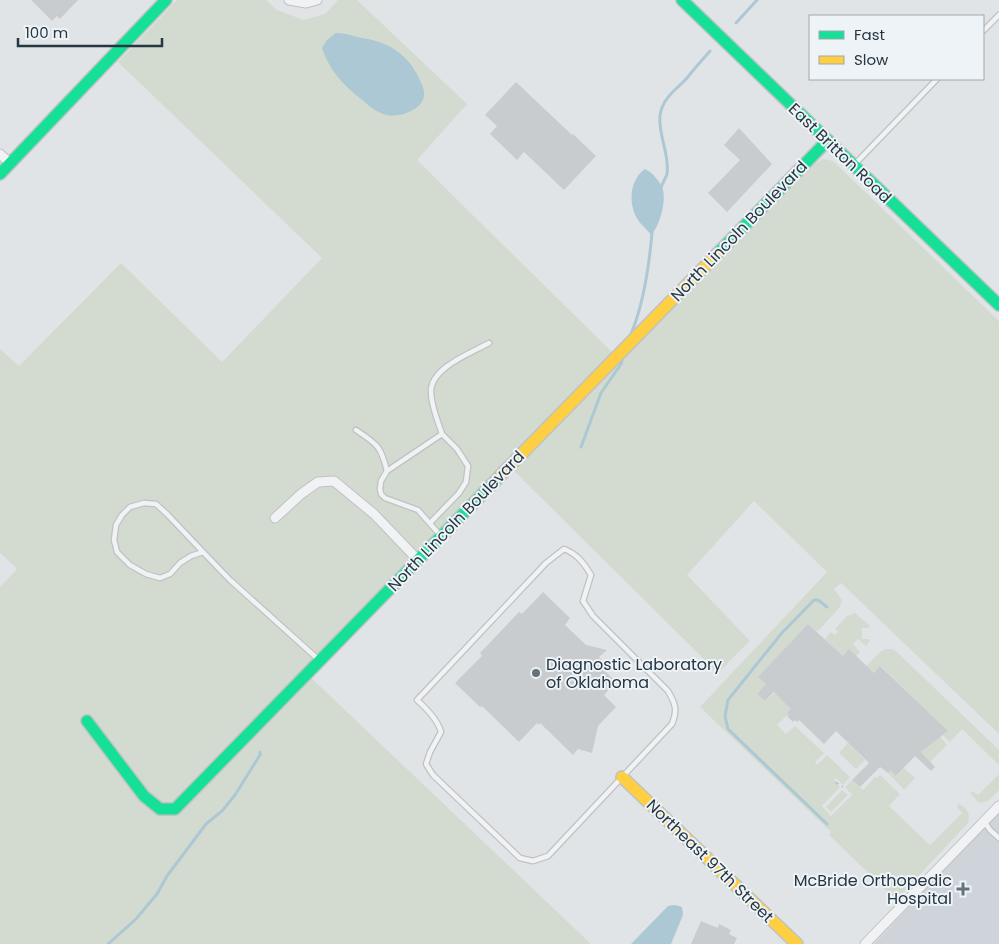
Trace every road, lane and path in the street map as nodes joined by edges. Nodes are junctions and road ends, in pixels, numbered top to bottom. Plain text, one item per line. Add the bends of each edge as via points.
1 (166, 0) edge
2 (289, 0) edge
3 (316, 0) edge
4 (682, 0) edge
5 (999, 15) edge
6 (984, 31) edge
7 (936, 80) edge
8 (828, 140) junction
9 (0, 154) edge
10 (10, 164) junction
11 (854, 165) junction
12 (0, 174) edge
13 (999, 305) edge
14 (489, 344) dead end
15 (356, 430) dead end
16 (442, 434) junction
17 (388, 471) junction
18 (275, 518) dead end
19 (430, 523) junction
20 (441, 536) junction
21 (203, 552) junction
22 (418, 560) junction
23 (320, 661) junction
24 (87, 721) dead end
25 (622, 777) junction
26 (835, 782) dead end
27 (843, 787) dead end
28 (997, 811) edge
29 (984, 821) junction
30 (999, 838) edge
31 (797, 944) edge
32 (865, 944) edge

1 - 10 street
2 - 3 street via 306,3
4 - 8 street, East Britton Road
5 - 6 lane
7 - 11 lane
8 - 11 street, East Britton Road
8 - 20 street, North Lincoln Boulevard
9 - 10 street
10 - 12 street
11 - 13 street, East Britton Road
14 - 16 lane via 451,364 433,379 431,391
15 - 17 lane via 383,452
16 - 17 lane
16 - 19 lane via 468,466 466,482
17 - 19 lane via 381,481 381,494 392,502 418,510
18 - 22 street via 318,482 334,481 374,514
19 - 20 lane
20 - 22 street, North Lincoln Boulevard
21 - 21 lane via 156,504 130,507 116,525 114,540 117,552 146,574 160,578 170,574 191,556
21 - 23 lane
22 - 23 street, North Lincoln Boulevard
23 - 24 street, North Lincoln Boulevard via 175,809 160,809 144,796
25 - 25 lane via 548,856 533,861 520,858 426,764 441,732 418,700 546,563 564,549 584,563 591,575 583,601 593,616 668,690 676,704 672,724
25 - 31 street, Northeast 97th Street
26 - 27 path
28 - 29 street
29 - 30 lane
29 - 32 street

